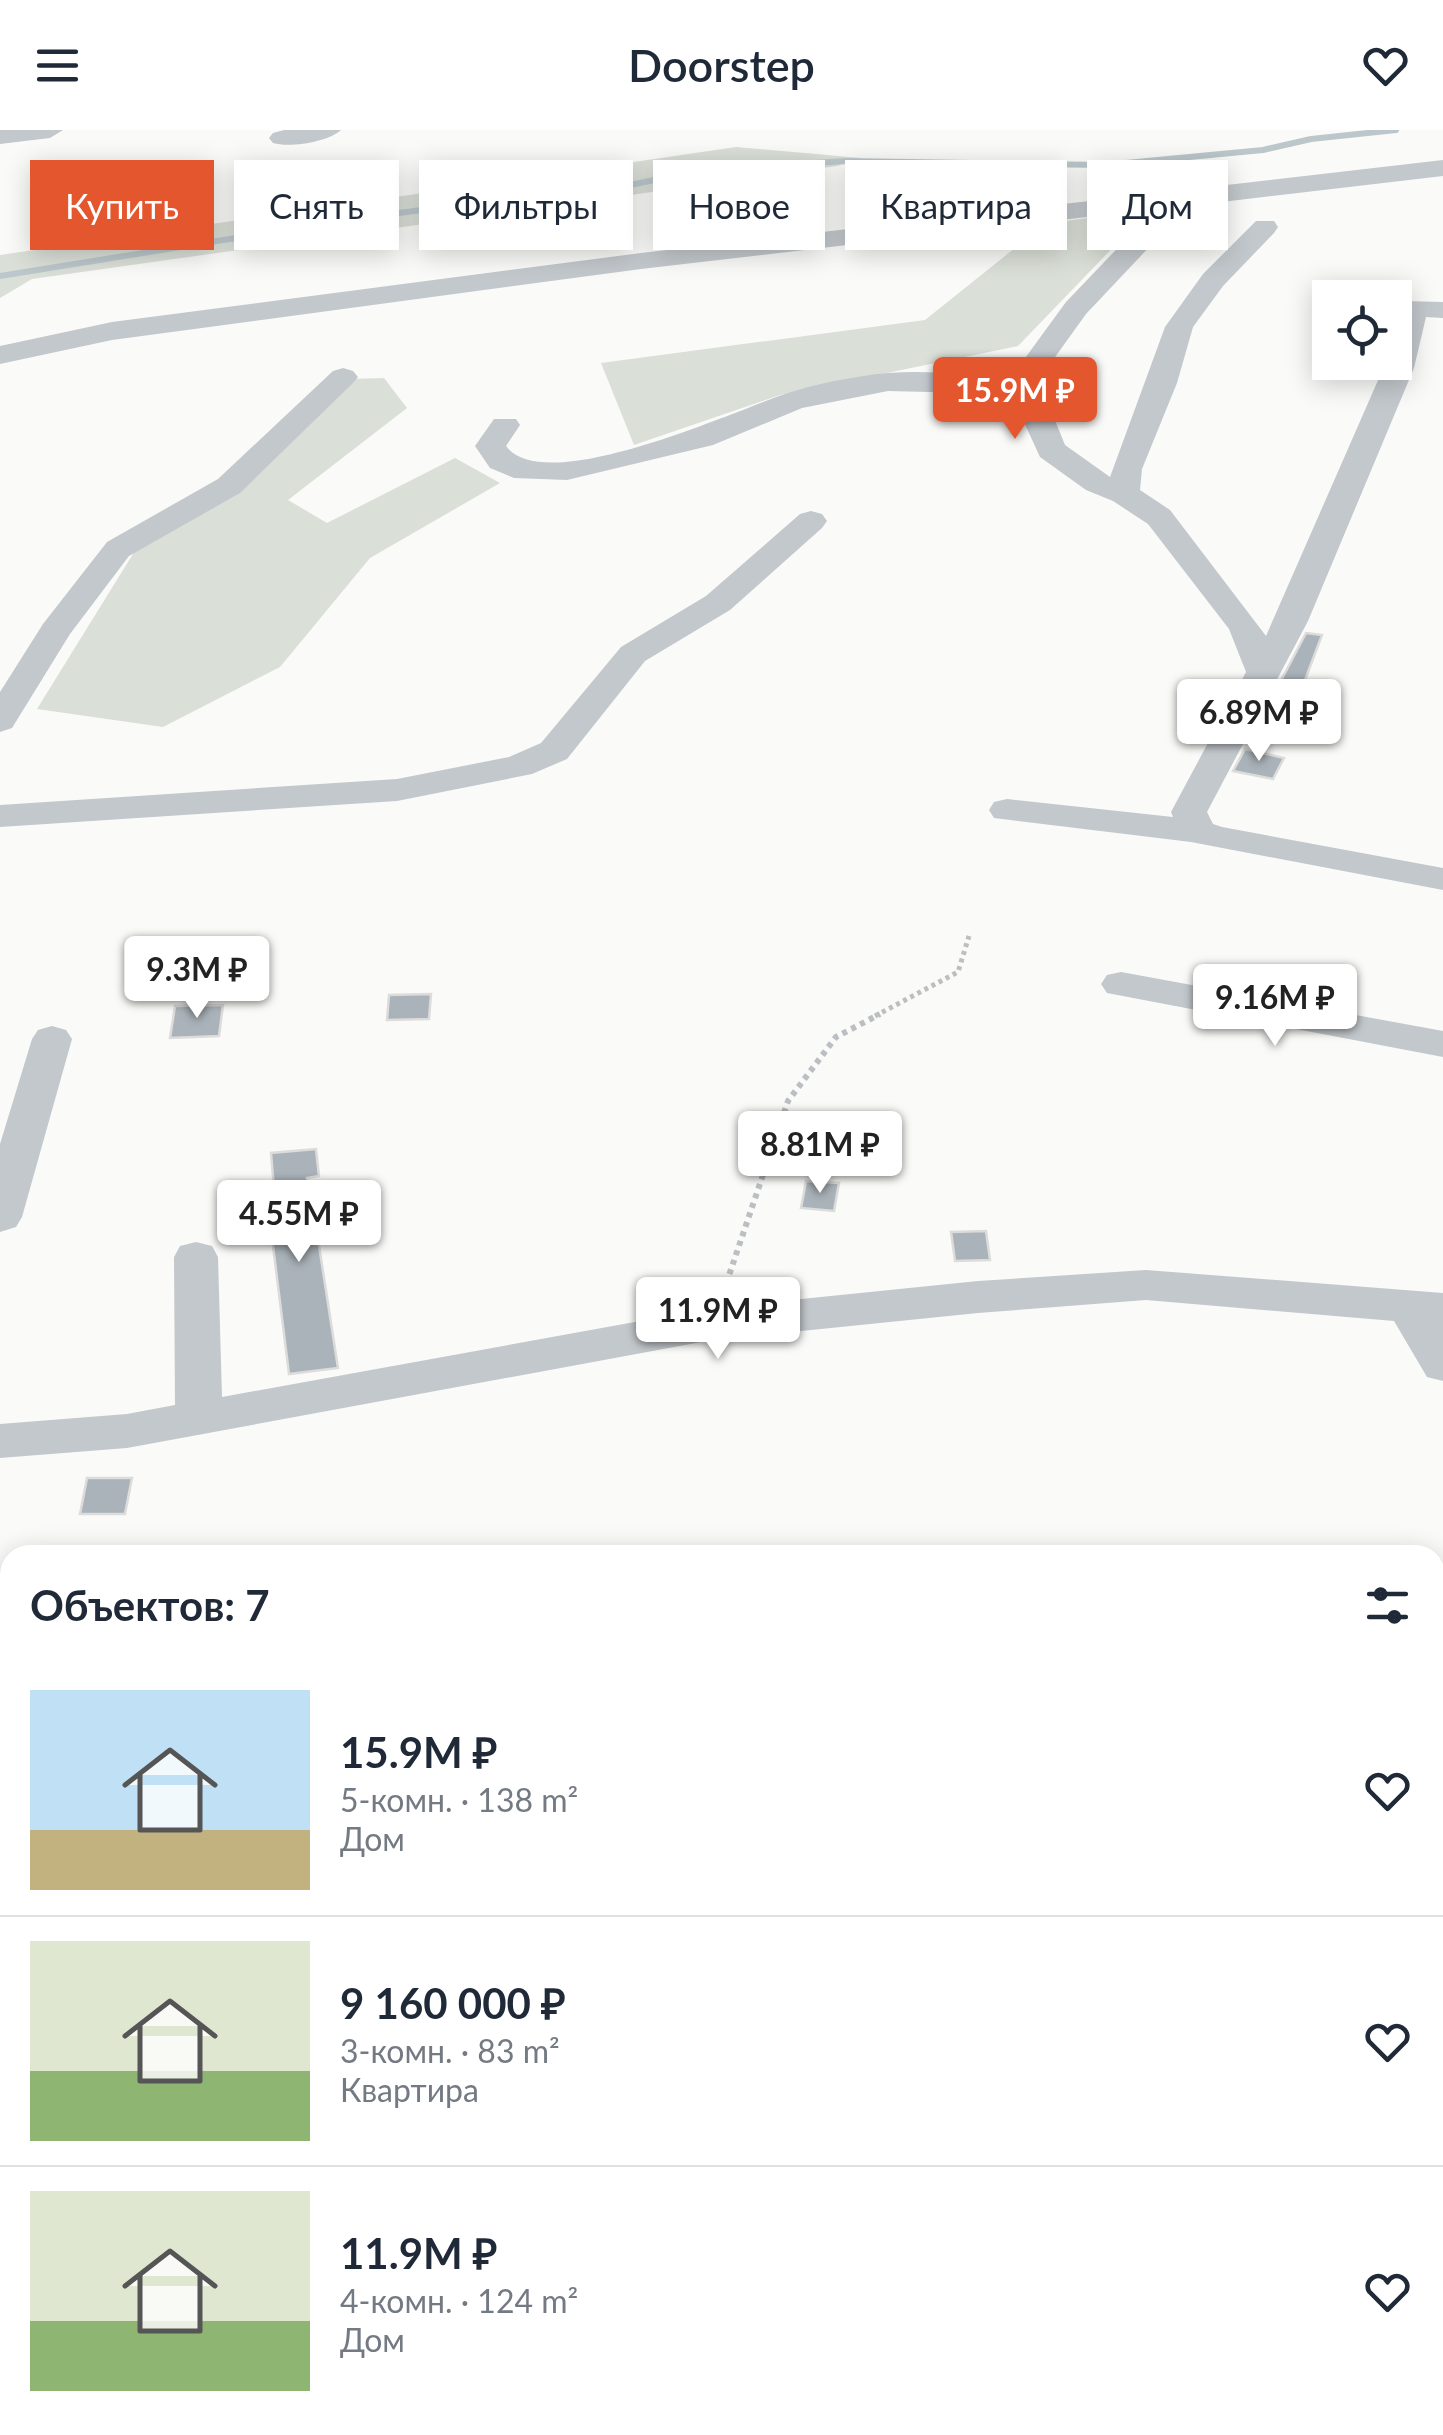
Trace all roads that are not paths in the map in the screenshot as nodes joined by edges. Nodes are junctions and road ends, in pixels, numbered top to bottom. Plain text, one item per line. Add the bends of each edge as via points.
1 (50, 130) edge
2 (328, 130) edge
3 (0, 136) edge
4 (282, 138) dead end
5 (1443, 168) edge
6 (1228, 191) edge
7 (1087, 207) edge
8 (1264, 227) dead end
9 (1131, 250) edge
10 (1443, 310) edge
11 (0, 355) edge
12 (342, 376) dead end
13 (1020, 384) junction
14 (505, 425) dead end
15 (1124, 494) junction
16 (811, 521) dead end
17 (1263, 671) junction
18 (0, 722) edge
19 (1007, 810) dead end
20 (0, 816) edge
21 (1197, 830) junction
22 (1443, 879) edge
23 (1121, 984) dead end
24 (52, 1039) dead end
25 (1443, 1044) edge
26 (0, 1217) edge
27 (196, 1257) dead end
28 (1426, 1308) edge
29 (1443, 1365) edge
30 (199, 1418) junction
31 (0, 1441) edge

1 - 3 street
2 - 4 street
5 - 6 street
7 - 11 street via 112,331
8 - 15 street via 1178,327 1126,468
9 - 13 street via 1076,308
10 - 17 street via 1414,308 1399,368 1291,621
12 - 18 street via 229,486 118,549 55,631
13 - 14 street via 888,382 794,401 702,439 567,471 525,472 501,461 490,446
13 - 15 street via 1051,450
15 - 17 street via 1160,517 1245,627
16 - 20 street via 718,603 634,654 554,752 519,766 397,790
17 - 21 street via 1189,812
19 - 21 street
21 - 22 street
23 - 25 street
24 - 26 street
27 - 30 street
28 - 29 street
28 - 30 street via 1146,1286 978,1297 712,1324
30 - 31 street

